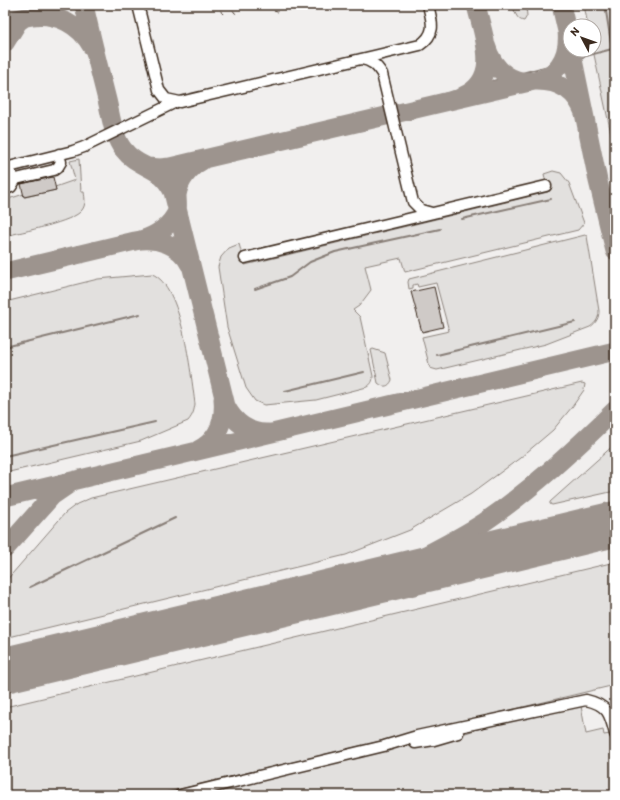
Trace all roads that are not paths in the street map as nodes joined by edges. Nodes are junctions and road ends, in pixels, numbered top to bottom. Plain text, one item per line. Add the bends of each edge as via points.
1 (138, 5) edge
2 (428, 5) edge
3 (393, 52) junction
4 (360, 59) junction
5 (382, 74) junction
6 (160, 93) junction
7 (176, 102) junction
8 (150, 115) junction
9 (59, 154) junction
10 (7, 167) edge
11 (16, 179) junction
12 (546, 186) dead end
13 (5, 189) edge
14 (411, 197) junction
15 (434, 213) junction
16 (398, 222) junction
17 (245, 258) dead end
18 (615, 734) edge
19 (180, 795) edge

1 - 6 lane
2 - 3 lane via 432,27 429,37 420,45
3 - 4 lane
3 - 5 lane via 382,64
4 - 5 lane via 368,60
4 - 7 lane
5 - 14 lane
6 - 7 lane via 166,99
6 - 8 lane
7 - 8 lane
8 - 9 lane via 73,152
9 - 10 lane
9 - 11 lane via 61,162 54,170
10 - 11 lane
11 - 13 lane
12 - 15 lane
14 - 15 lane via 419,209
14 - 16 lane via 409,213
15 - 16 lane
16 - 17 lane
18 - 19 lane via 612,719 606,710 595,702 586,700 417,736

